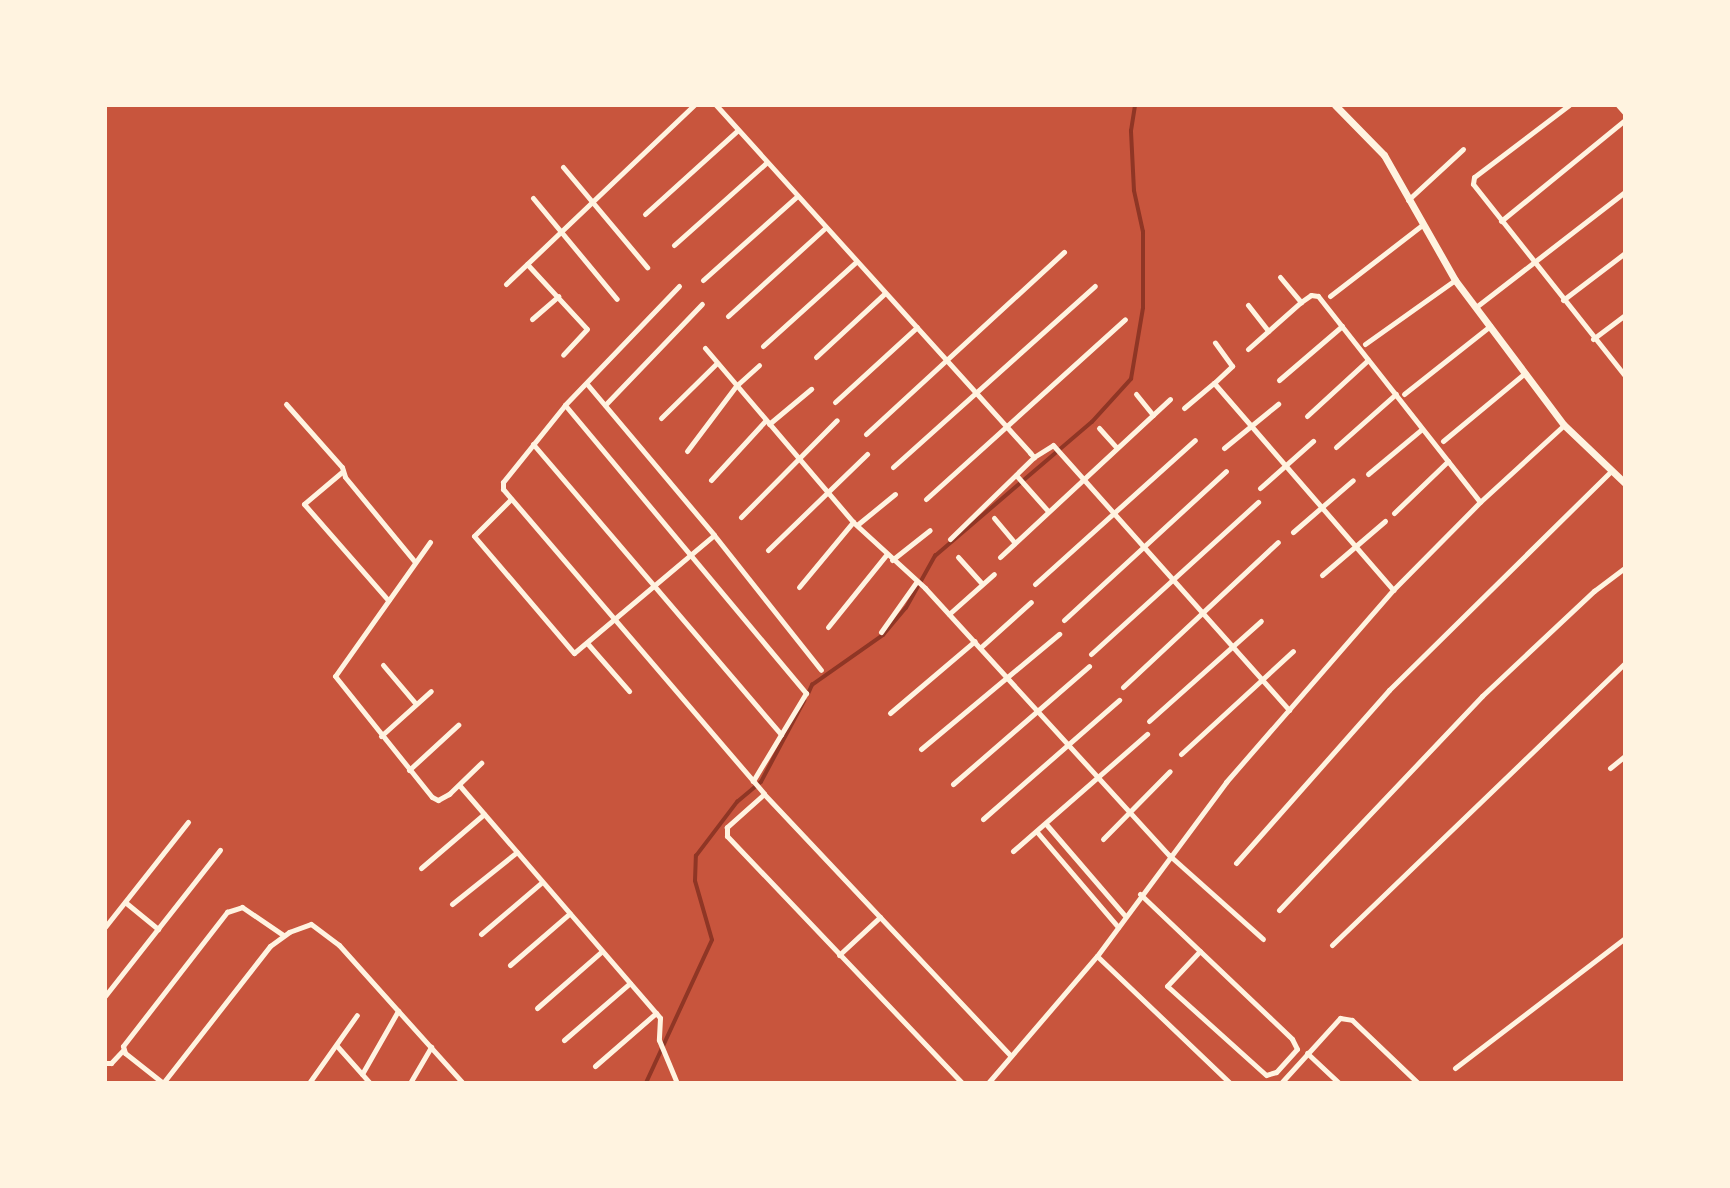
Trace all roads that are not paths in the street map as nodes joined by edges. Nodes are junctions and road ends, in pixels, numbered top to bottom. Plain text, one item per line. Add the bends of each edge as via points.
1 (694, 105) edge
2 (716, 105) edge
3 (1335, 105) edge
4 (1569, 105) edge
5 (1618, 105) edge
6 (1625, 113) edge
7 (1625, 120) edge
8 (737, 131) junction
9 (1463, 149) dead end
10 (766, 163) junction
11 (562, 167) dead end
12 (1625, 192) edge
13 (796, 197) junction
14 (533, 198) dead end
15 (1408, 200) junction
16 (590, 201) junction
17 (645, 214) dead end
18 (1502, 221) junction
19 (1421, 226) junction
20 (825, 229) junction
21 (559, 231) junction
22 (674, 245) dead end
23 (1064, 252) dead end
24 (1625, 253) edge
25 (1534, 261) junction
26 (856, 262) junction
27 (527, 264) junction
28 (647, 267) dead end
29 (1280, 276) dead end
30 (703, 280) dead end
31 (1455, 280) junction
32 (506, 284) dead end
33 (679, 285) dead end
34 (1095, 286) dead end
35 (885, 293) junction
36 (558, 296) junction
37 (1329, 296) dead end
38 (617, 299) dead end
39 (1563, 300) junction
40 (1301, 302) junction
41 (702, 304) dead end
42 (1248, 305) dead end
43 (1476, 307) junction
44 (1625, 315) edge
45 (728, 316) dead end
46 (532, 319) dead end
47 (1125, 319) dead end
48 (1342, 326) junction
49 (1490, 326) junction
50 (917, 327) junction
51 (1268, 331) junction
52 (1593, 338) junction
53 (1214, 343) dead end
54 (1365, 344) dead end
55 (763, 346) dead end
56 (705, 348) dead end
57 (1248, 349) dead end
58 (563, 355) dead end
59 (816, 357) dead end
60 (947, 358) junction
61 (1368, 360) junction
62 (717, 363) junction
63 (759, 365) dead end
64 (1525, 373) junction
65 (1625, 376) edge
66 (1279, 380) dead end
67 (1214, 383) junction
68 (587, 384) junction
69 (736, 386) junction
70 (811, 389) dead end
71 (975, 391) junction
72 (1136, 394) dead end
73 (1396, 394) junction
74 (1404, 394) dead end
75 (1170, 399) dead end
76 (835, 402) dead end
77 (286, 404) dead end
78 (1278, 404) dead end
79 (565, 405) junction
80 (605, 405) junction
81 (1184, 408) dead end
82 (1153, 415) junction
83 (1307, 416) dead end
84 (661, 418) dead end
85 (837, 420) dead end
86 (767, 422) junction
87 (1251, 425) junction
88 (1564, 425) junction
89 (1005, 427) junction
90 (1099, 428) dead end
91 (1422, 429) junction
92 (866, 435) dead end
93 (1195, 440) dead end
94 (1443, 440) dead end
95 (1313, 441) dead end
96 (533, 444) junction
97 (1116, 447) junction
98 (1336, 447) dead end
99 (1224, 448) dead end
100 (687, 451) dead end
101 (867, 454) dead end
102 (797, 457) junction
103 (1034, 457) junction
104 (1448, 461) junction
105 (1285, 465) junction
106 (893, 467) dead end
107 (343, 471) junction
108 (1226, 471) dead end
109 (1611, 471) junction
110 (1368, 474) dead end
111 (1018, 476) junction
112 (1083, 477) junction
113 (711, 480) dead end
114 (1353, 480) dead end
115 (1625, 483) edge
116 (1260, 488) dead end
117 (827, 489) junction
118 (895, 494) dead end
119 (511, 499) junction
120 (926, 499) dead end
121 (1258, 502) dead end
122 (1480, 502) junction
123 (1321, 508) junction
124 (1048, 510) junction
125 (1114, 512) junction
126 (1394, 513) dead end
127 (741, 517) dead end
128 (994, 518) dead end
129 (1385, 521) dead end
130 (855, 524) junction
131 (930, 530) dead end
132 (1293, 531) dead end
133 (714, 534) junction
134 (950, 539) dead end
135 (429, 542) dead end
136 (1014, 542) junction
137 (1278, 542) dead end
138 (1143, 545) junction
139 (1356, 547) junction
140 (768, 550) dead end
141 (691, 554) junction
142 (886, 555) junction
143 (958, 557) dead end
144 (1000, 557) dead end
145 (892, 560) junction
146 (415, 562) junction
147 (1625, 568) edge
148 (994, 574) dead end
149 (1322, 575) dead end
150 (1172, 578) junction
151 (917, 581) junction
152 (982, 584) junction
153 (1035, 584) dead end
154 (653, 586) junction
155 (799, 587) dead end
156 (1393, 590) junction
157 (388, 600) junction
158 (1031, 602) dead end
159 (1202, 612) junction
160 (949, 614) junction
161 (614, 620) junction
162 (1064, 620) dead end
163 (1261, 621) dead end
164 (828, 627) dead end
165 (881, 632) dead end
166 (1059, 634) dead end
167 (975, 641) junction
168 (587, 643) junction
169 (1231, 646) junction
170 (981, 647) junction
171 (1293, 651) dead end
172 (1091, 654) dead end
173 (1625, 663) edge
174 (383, 664) dead end
175 (1089, 666) dead end
176 (821, 670) dead end
177 (1008, 677) junction
178 (1261, 679) junction
179 (1122, 687) dead end
180 (431, 691) dead end
181 (629, 691) dead end
182 (1119, 700) dead end
183 (416, 704) junction
184 (1039, 709) junction
185 (1289, 710) junction
186 (890, 713) dead end
187 (1149, 721) dead end
188 (458, 725) dead end
189 (781, 734) junction
190 (1147, 734) dead end
191 (381, 736) junction
192 (1068, 744) junction
193 (921, 749) dead end
194 (1181, 754) dead end
195 (1625, 757) edge
196 (481, 763) dead end
197 (1611, 768) dead end
198 (410, 770) junction
199 (1170, 771) dead end
200 (1099, 781) junction
201 (754, 783) junction
202 (953, 784) dead end
203 (460, 786) junction
204 (762, 793) junction
205 (1129, 812) junction
206 (484, 814) junction
207 (983, 819) dead end
208 (188, 822) dead end
209 (1046, 824) junction
210 (1037, 832) junction
211 (1103, 839) dead end
212 (220, 850) dead end
213 (1013, 851) dead end
214 (517, 852) junction
215 (1168, 855) junction
216 (1236, 863) dead end
217 (421, 868) dead end
218 (542, 882) junction
219 (1140, 894) junction
220 (125, 902) junction
221 (452, 904) dead end
222 (1279, 910) dead end
223 (570, 913) junction
224 (1125, 916) junction
225 (880, 917) junction
226 (105, 927) edge
227 (1118, 927) junction
228 (158, 929) junction
229 (481, 934) dead end
230 (283, 936) junction
231 (1625, 938) edge
232 (1263, 939) dead end
233 (1332, 945) dead end
234 (602, 951) junction
235 (1200, 951) junction
236 (839, 955) junction
237 (1097, 956) junction
238 (510, 965) dead end
239 (630, 984) junction
240 (105, 996) edge
241 (537, 1008) dead end
242 (398, 1011) junction
243 (656, 1013) junction
244 (357, 1015) dead end
245 (564, 1040) dead end
246 (337, 1046) junction
247 (431, 1047) junction
248 (123, 1050) junction
249 (1307, 1053) junction
250 (1010, 1055) junction
251 (105, 1063) edge
252 (595, 1066) dead end
253 (1455, 1068) dead end
254 (362, 1074) junction
255 (163, 1083) edge
256 (309, 1083) edge
257 (370, 1083) edge
258 (410, 1083) edge
259 (463, 1083) edge
260 (677, 1083) edge
261 (962, 1083) edge
262 (988, 1083) edge
263 (1230, 1083) edge
264 (1281, 1083) edge
265 (1339, 1083) edge
266 (1418, 1083) edge

1 - 16 street
2 - 8 street
3 - 15 street via 1384,155
4 - 18 street via 1472,180
5 - 6 street
7 - 18 street
8 - 10 street
8 - 17 street
9 - 15 street
10 - 13 street
10 - 22 street
11 - 16 street
12 - 25 street
13 - 20 street
13 - 30 street
14 - 21 street
15 - 19 street
16 - 21 street
16 - 28 street
18 - 25 street
19 - 31 street
19 - 37 street
20 - 26 street
20 - 45 street
21 - 27 street
21 - 38 street
23 - 60 street
24 - 39 street
25 - 39 street
25 - 43 street
26 - 35 street
26 - 55 street
27 - 32 street
27 - 36 street
29 - 40 street
31 - 43 street
31 - 54 street
33 - 68 street
34 - 71 street
35 - 50 street
35 - 59 street
36 - 46 street
36 - 58 street via 587,329
39 - 52 street
40 - 48 street via 1316,294
40 - 51 street
41 - 80 street
42 - 51 street
43 - 49 street
44 - 52 street
47 - 89 street
48 - 61 street
48 - 66 street
49 - 64 street
49 - 74 street
50 - 60 street
50 - 76 street
51 - 57 street
52 - 65 street
53 - 67 street via 1232,366
56 - 62 street
60 - 71 street
60 - 92 street
61 - 73 street
61 - 83 street
62 - 69 street
62 - 84 street
63 - 69 street
64 - 88 street
64 - 94 street
67 - 81 street
67 - 87 street
68 - 79 street
68 - 80 street
69 - 86 street
69 - 100 street
70 - 86 street
71 - 89 street
71 - 106 street
72 - 82 street
73 - 91 street
73 - 98 street
75 - 82 street
77 - 107 street
78 - 87 street
79 - 96 street
79 - 141 street
80 - 133 street
82 - 97 street
85 - 102 street
86 - 102 street
86 - 113 street
87 - 99 street
87 - 105 street
88 - 109 street
88 - 122 street
89 - 103 street
89 - 120 street
90 - 97 street
91 - 104 street
91 - 110 street
93 - 125 street
95 - 105 street
96 - 119 street via 503,482
96 - 154 street
97 - 112 street
101 - 117 street
102 - 117 street
102 - 127 street
103 - 111 street
103 - 112 street via 1052,444
104 - 122 street
104 - 126 street
105 - 116 street
105 - 123 street
107 - 146 street
107 - 157 street via 304,504
108 - 138 street
109 - 115 street
109 - 216 street via 1390,690
111 - 124 street
111 - 134 street
112 - 124 street
112 - 125 street
114 - 123 street
117 - 130 street
117 - 140 street
118 - 130 street
119 - 161 street
119 - 168 street via 474,537 572,652
121 - 150 street
122 - 156 street
123 - 132 street
123 - 139 street
124 - 136 street
125 - 138 street
125 - 153 street
128 - 136 street
129 - 139 street
130 - 142 street
130 - 155 street
131 - 145 street
133 - 141 street
133 - 176 street
135 - 146 street
136 - 144 street
137 - 159 street
138 - 150 street
138 - 162 street
139 - 149 street
139 - 156 street
141 - 154 street
141 - 189 street via 806,693
142 - 145 street
142 - 164 street
143 - 152 street
145 - 151 street
146 - 157 street
147 - 222 street via 1498,681
148 - 152 street
150 - 159 street
150 - 172 street
151 - 160 street
151 - 165 street
152 - 160 street
154 - 161 street
154 - 189 street
156 - 185 street
157 - 191 street via 335,676
158 - 170 street
159 - 169 street
159 - 179 street
160 - 167 street
161 - 168 street
161 - 201 street
163 - 169 street
166 - 177 street
167 - 170 street
167 - 186 street
168 - 181 street
169 - 178 street
169 - 187 street
170 - 177 street
171 - 178 street
173 - 233 street
174 - 183 street
175 - 184 street
177 - 184 street
177 - 193 street
178 - 185 street
178 - 194 street
180 - 183 street
182 - 192 street
183 - 191 street
184 - 192 street
184 - 202 street
185 - 215 street
188 - 198 street
189 - 201 street
190 - 200 street
191 - 198 street
192 - 200 street
192 - 207 street
195 - 197 street
196 - 203 street
198 - 203 street via 438,800
199 - 205 street
200 - 205 street
200 - 209 street
201 - 204 street
203 - 206 street
204 - 225 street
204 - 236 street via 727,827 727,836
205 - 211 street
205 - 215 street
206 - 214 street
206 - 217 street
208 - 220 street
209 - 210 street
209 - 224 street
210 - 213 street
210 - 227 street
212 - 228 street
214 - 218 street
214 - 221 street
215 - 219 street
215 - 232 street
218 - 223 street
218 - 229 street
219 - 224 street
219 - 235 street
220 - 226 street
220 - 228 street
223 - 234 street
223 - 238 street
224 - 227 street
225 - 236 street
225 - 250 street
227 - 237 street
228 - 240 street
230 - 242 street via 306,925 319,927
230 - 248 street via 242,907 233,907
230 - 255 street
231 - 253 street
234 - 239 street
234 - 241 street
235 - 235 street via 1292,1039 1297,1049 1276,1072 1266,1076 1167,986
236 - 261 street
237 - 250 street
237 - 263 street
239 - 243 street
239 - 245 street
242 - 247 street
242 - 254 street
243 - 252 street
243 - 260 street via 662,1023 659,1040
244 - 246 street
246 - 254 street
246 - 256 street
247 - 258 street
247 - 259 street
248 - 251 street via 111,1063
248 - 255 street
249 - 264 street
249 - 265 street
249 - 266 street via 1340,1018 1352,1020
250 - 262 street
254 - 257 street

